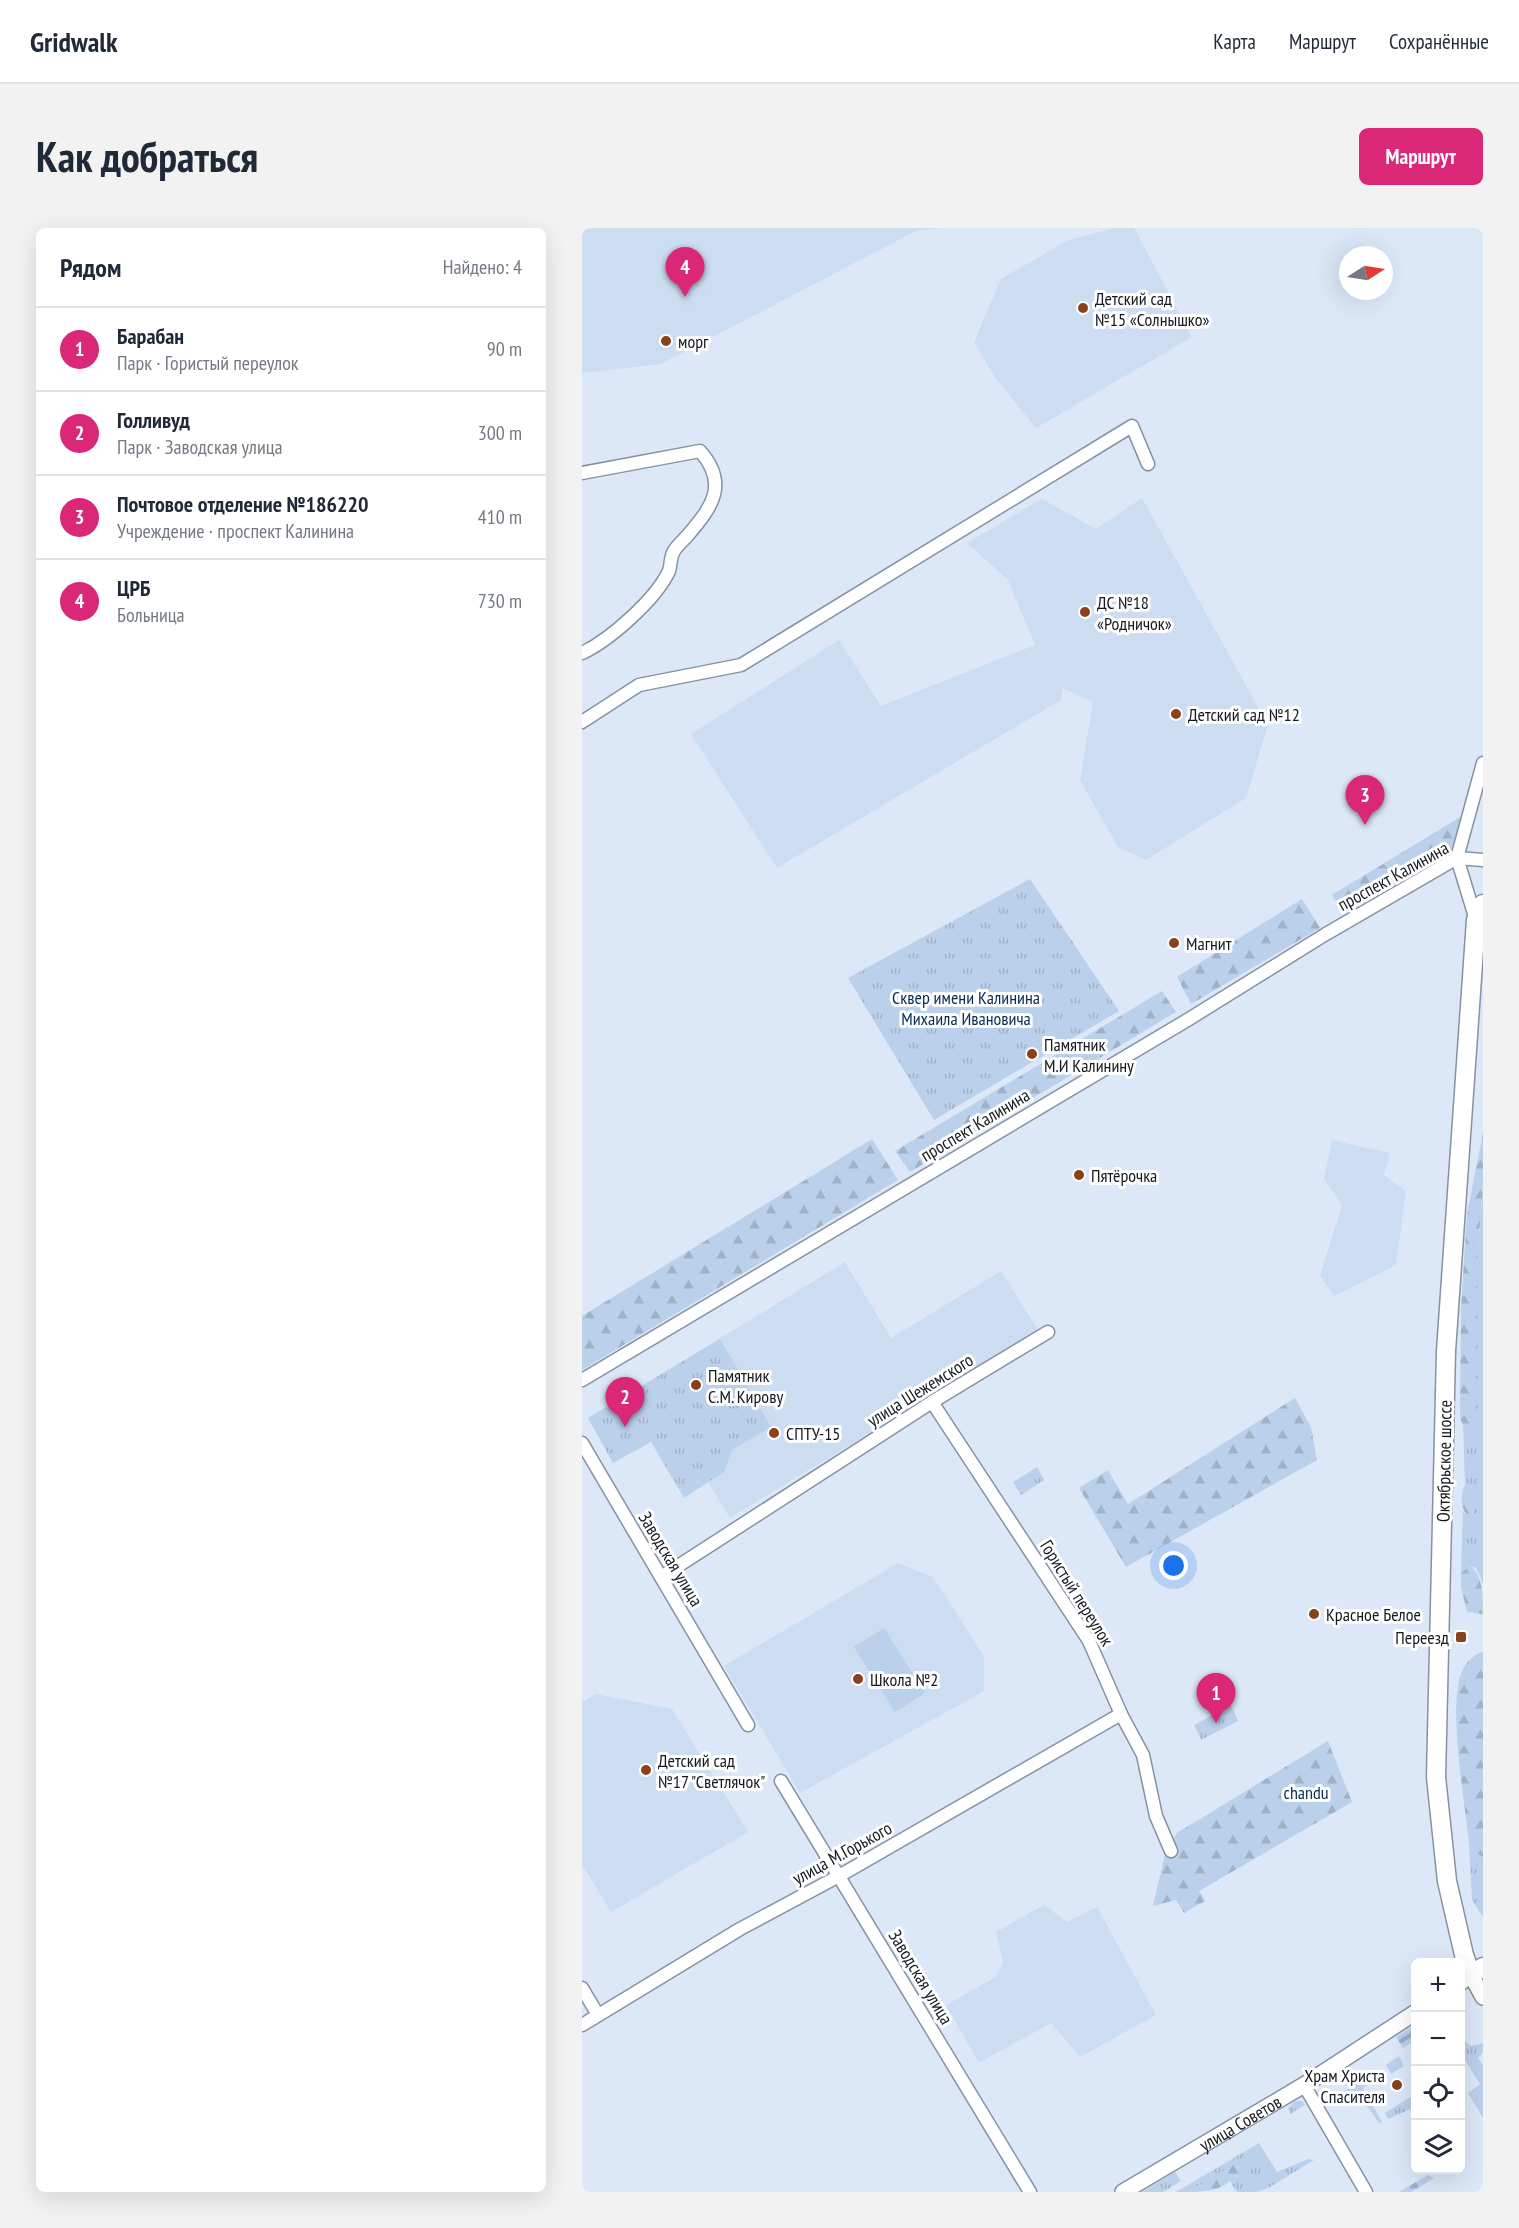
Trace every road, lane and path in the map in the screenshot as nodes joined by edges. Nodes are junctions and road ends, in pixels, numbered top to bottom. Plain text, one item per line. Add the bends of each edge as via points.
1 (1148, 464) dead end
2 (582, 473) edge
3 (582, 653) edge
4 (582, 722) edge
5 (1483, 763) edge
6 (1457, 858) junction
7 (1483, 861) edge
8 (1479, 912) edge
9 (1048, 1332) dead end
10 (582, 1380) edge
11 (932, 1402) junction
12 (582, 1443) edge
13 (661, 1577) junction
14 (1121, 1714) junction
15 (748, 1725) dead end
16 (781, 1781) dead end
17 (1171, 1851) dead end
18 (839, 1876) junction
19 (1472, 1975) edge
20 (582, 1988) edge
21 (1483, 1996) edge
22 (598, 2015) junction
23 (1411, 2015) edge
24 (582, 2025) edge
25 (1304, 2085) junction
26 (1030, 2192) edge
27 (1124, 2192) edge
28 (1366, 2192) edge

1 - 4 street via 1132,426 741,666 639,685
2 - 3 street via 700,451 711,464 717,484 708,511 673,553 670,569 656,593 598,645
5 - 6 street
6 - 7 street, проспект Калинина
6 - 8 street, Октябрьское шоссе
6 - 10 street, проспект Калинина
8 - 19 main road, Октябрьское шоссе via 1446,1351 1437,1777 1448,1881
9 - 11 street, улица Шежемского
11 - 13 street, улица Шежемского
11 - 14 street, Гористый переулок via 1088,1640
12 - 13 street, Заводская улица
13 - 15 street, Заводская улица
14 - 17 street, Гористый переулок via 1143,1755 1156,1816
14 - 18 street, улица М.Горького
16 - 18 street, Заводская улица
18 - 22 street, улица М.Горького via 740,1929
18 - 26 street, Заводская улица
19 - 21 street, Октябрьское шоссе
20 - 22 street
22 - 24 street, улица М.Горького
23 - 25 street, улица Советов
25 - 27 street, улица Советов
25 - 28 street

